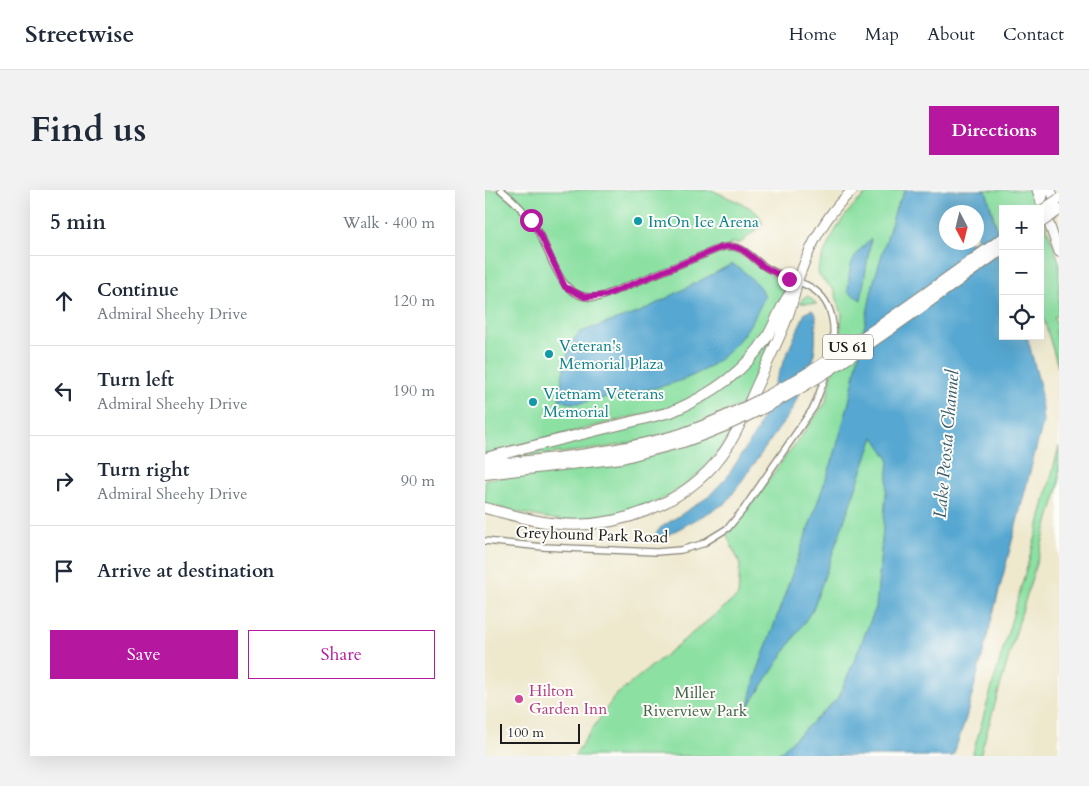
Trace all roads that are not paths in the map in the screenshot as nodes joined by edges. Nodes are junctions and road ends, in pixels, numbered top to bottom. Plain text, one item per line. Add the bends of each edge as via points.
1 (501, 190) edge
2 (853, 190) edge
3 (1037, 190) edge
4 (1044, 190) edge
5 (1051, 190) edge
6 (1059, 199) edge
7 (1041, 201) junction
8 (1044, 209) edge
9 (1059, 211) edge
10 (1044, 220) edge
11 (999, 241) edge
12 (1002, 250) edge
13 (1059, 252) edge
14 (797, 284) junction
15 (682, 438) junction
16 (485, 458) edge
17 (485, 465) edge
18 (485, 474) edge
19 (485, 508) edge
20 (485, 541) edge

1 - 14 street, Greyhound Park Road via 522,209 536,228 565,287 581,296 606,295 730,246 744,249 769,269
2 - 14 main road via 817,236
3 - 7 main road
4 - 7 highway
5 - 9 main road
6 - 8 highway, bridge
7 - 13 main road
9 - 10 highway, bridge
11 - 15 highway, US 61, bridge via 810,374
12 - 15 highway, US 61, bridge via 812,382 752,415
14 - 16 highway via 752,356 728,380 699,399 662,414
14 - 19 highway via 794,299 735,434 721,457 683,491 642,512 581,525 558,524
14 - 20 street, Greyhound Park Road via 812,288 832,314 834,331 829,365 814,408 728,528 702,544 669,552 543,547
15 - 17 highway, US 61 via 598,453
15 - 18 highway, US 61 via 646,452 588,463

